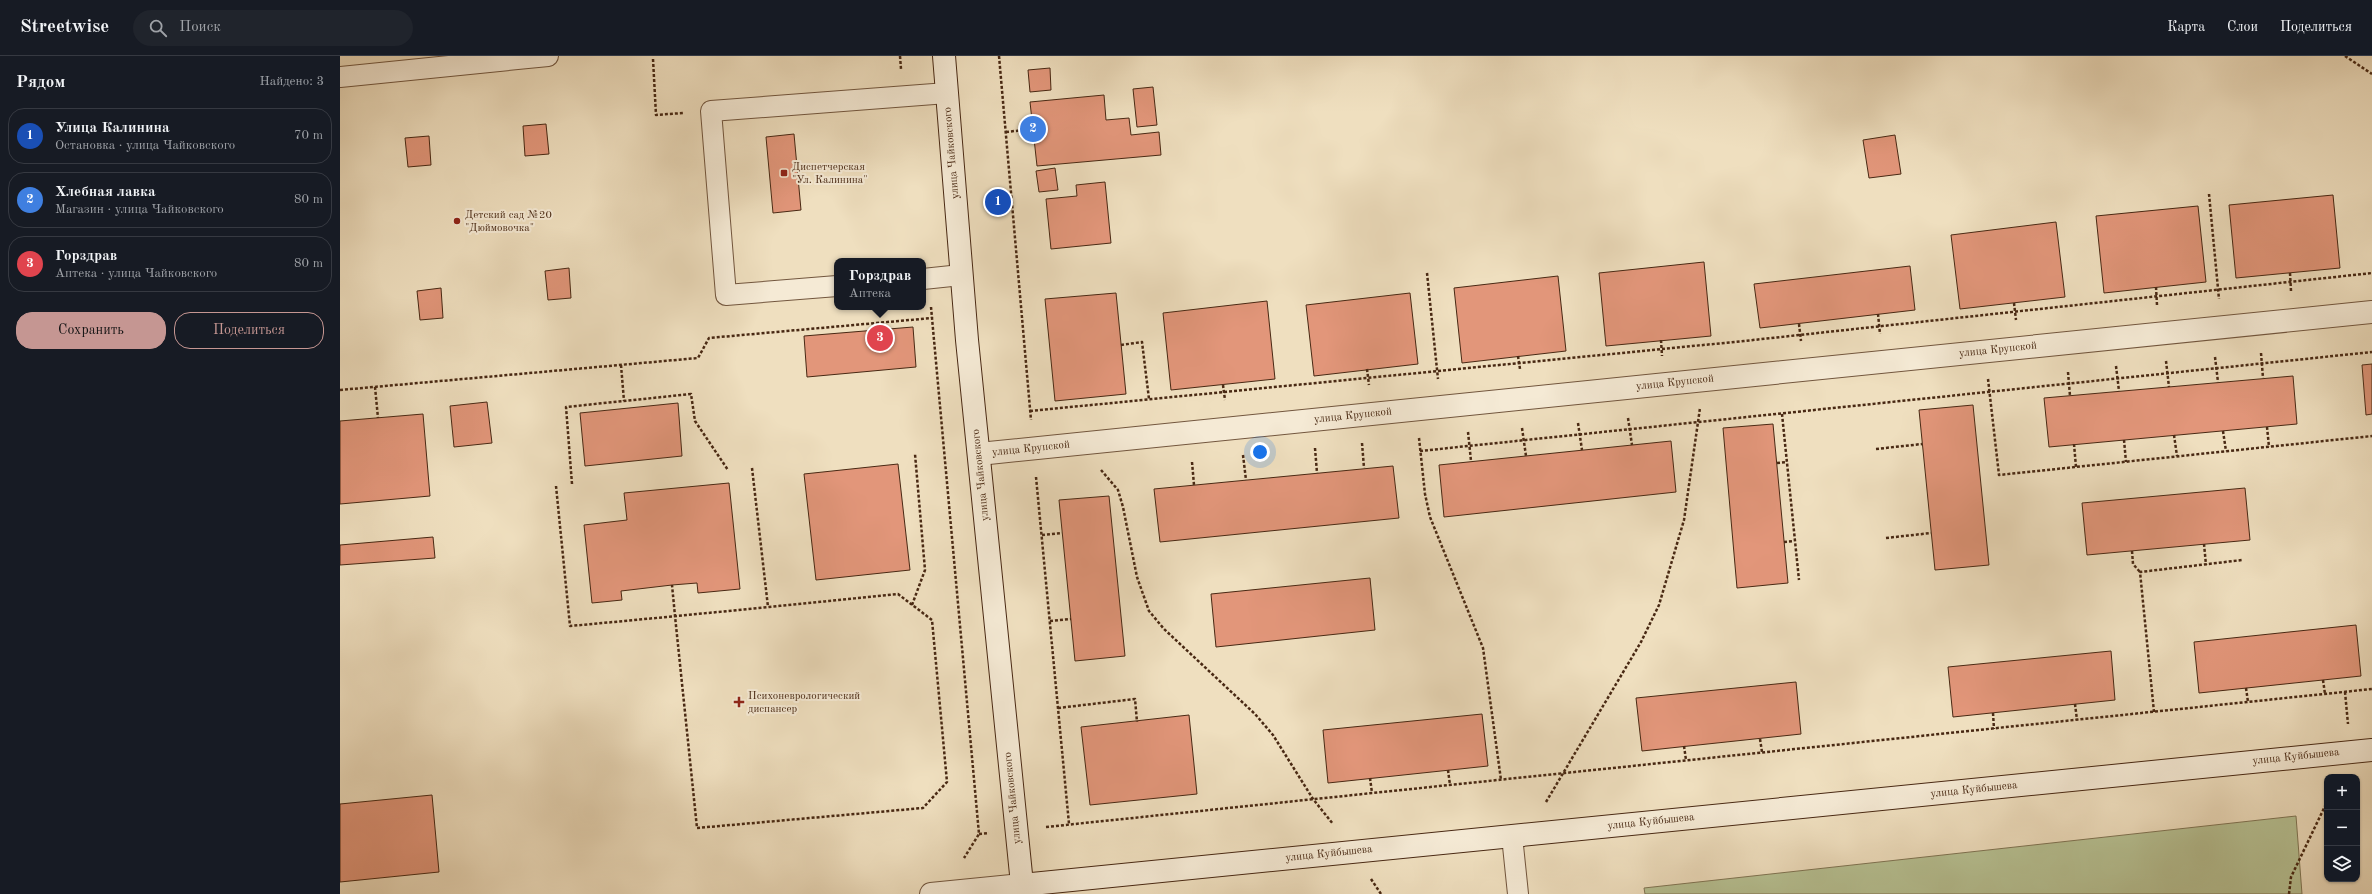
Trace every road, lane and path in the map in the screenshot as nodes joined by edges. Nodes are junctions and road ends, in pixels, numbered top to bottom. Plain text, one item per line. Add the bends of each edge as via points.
1 (548, 56) edge
2 (944, 56) edge
3 (2345, 56) edge
4 (653, 60) dead end
5 (2372, 74) edge
6 (340, 77) edge
7 (947, 93) junction
8 (711, 112) junction
9 (1033, 129) dead end
10 (1006, 132) dead end
11 (2209, 194) dead end
12 (1427, 273) dead end
13 (2372, 273) edge
14 (961, 275) junction
15 (926, 279) edge
16 (834, 286) edge
17 (2218, 290) junction
18 (2372, 312) edge
19 (2222, 327) junction
20 (1121, 345) dead end
21 (1984, 352) junction
22 (2372, 352) edge
23 (621, 365) junction
24 (1438, 371) junction
25 (1704, 380) junction
26 (375, 387) junction
27 (340, 390) edge
28 (1989, 392) junction
29 (1149, 399) junction
30 (624, 401) junction
31 (1441, 407) junction
32 (1415, 410) junction
33 (1030, 411) dead end
34 (1782, 414) junction
35 (378, 418) dead end
36 (1698, 422) junction
37 (2267, 427) dead end
38 (2224, 431) dead end
39 (2174, 435) dead end
40 (2372, 436) edge
41 (2124, 440) dead end
42 (1075, 444) junction
43 (1922, 444) dead end
44 (2074, 444) dead end
45 (2269, 447) junction
46 (1876, 449) dead end
47 (1420, 451) junction
48 (2226, 451) junction
49 (915, 454) dead end
50 (979, 454) junction
51 (2177, 456) junction
52 (1787, 462) junction
53 (2126, 462) junction
54 (1777, 463) dead end
55 (2076, 466) junction
56 (752, 468) dead end
57 (728, 470) dead end
58 (572, 484) dead end
59 (556, 486) dead end
60 (1062, 533) dead end
61 (1932, 533) dead end
62 (1042, 535) dead end
63 (1886, 538) dead end
64 (1784, 542) dead end
65 (1794, 542) junction
66 (2204, 544) dead end
67 (2132, 551) dead end
68 (2242, 560) dead end
69 (2206, 565) junction
70 (2140, 572) junction
71 (1799, 580) dead end
72 (672, 585) dead end
73 (912, 605) junction
74 (768, 607) junction
75 (675, 616) junction
76 (1071, 619) dead end
77 (1050, 621) dead end
78 (2323, 680) dead end
79 (2246, 688) dead end
80 (2372, 689) edge
81 (2325, 694) junction
82 (2248, 702) junction
83 (2075, 704) dead end
84 (1058, 708) dead end
85 (2154, 712) junction
86 (1993, 713) dead end
87 (2077, 720) junction
88 (1137, 722) dead end
89 (1994, 728) junction
90 (1760, 739) dead end
91 (1684, 746) dead end
92 (2372, 750) edge
93 (1762, 752) junction
94 (1686, 760) junction
95 (1448, 770) dead end
96 (1563, 773) junction
97 (1370, 778) dead end
98 (1501, 780) junction
99 (1450, 785) junction
100 (1372, 793) junction
101 (1313, 799) junction
102 (2324, 808) edge
103 (1016, 830) junction
104 (979, 834) junction
105 (1520, 835) junction
106 (1354, 852) junction
107 (964, 858) dead end
108 (1022, 890) edge
109 (931, 894) edge
110 (1518, 894) edge
111 (2288, 894) edge

1 - 6 lane
2 - 7 main road, улица Чайковского
3 - 5 path
4 - 8 path via 656,115
7 - 8 lane
7 - 14 main road, улица Чайковского
8 - 16 lane via 726,295
9 - 10 path
11 - 17 path
12 - 24 path
13 - 17 path
14 - 15 lane
14 - 50 main road, улица Чайковского
17 - 19 path
17 - 24 path
18 - 19 main road, улица Крупской
19 - 21 main road, улица Крупской
20 - 29 path via 1142,342
21 - 25 main road, улица Крупской
21 - 28 path
22 - 28 path
23 - 26 path
23 - 30 path
23 - 104 path via 698,358 709,338 932,318
24 - 29 path
24 - 31 path
25 - 31 main road, улица Крупской
25 - 36 path
26 - 27 path
26 - 35 path
28 - 34 path
28 - 55 path via 1998,475
29 - 33 path
30 - 57 path via 691,394 695,421
30 - 58 path via 566,407
31 - 32 main road, улица Крупской
32 - 42 main road, улица Крупской
32 - 47 path
34 - 36 path
34 - 52 path
36 - 47 path
36 - 96 path via 1684,520 1659,605 1641,642
37 - 45 path
38 - 48 path
39 - 51 path
40 - 45 path
41 - 53 path
42 - 50 main road, улица Крупской
42 - 101 path via 1118,490 1137,577 1149,611 1164,629 1256,714
43 - 46 path
44 - 55 path
45 - 48 path
47 - 98 path via 1424,494 1430,517 1483,648
48 - 51 path
49 - 73 path via 925,570
50 - 103 main road, улица Чайковского
51 - 53 path
52 - 54 path
52 - 65 path
53 - 55 path
56 - 74 path
59 - 75 path via 570,626
60 - 62 path
61 - 63 path
64 - 65 path
65 - 71 path
66 - 69 path
67 - 70 path via 2133,564
68 - 69 path
69 - 70 path
70 - 85 path
72 - 75 path
73 - 74 path via 898,594
73 - 75 path via 932,620 947,782 923,808 697,828
74 - 75 path
76 - 77 path
78 - 81 path
79 - 82 path
80 - 81 path
81 - 82 path
82 - 85 path
83 - 87 path
84 - 88 path via 1135,699
85 - 87 path
86 - 89 path
87 - 89 path
89 - 93 path
90 - 93 path
91 - 94 path
92 - 105 main road, улица Куйбышева
93 - 94 path
94 - 96 path
95 - 99 path
96 - 98 path
96 - 105 path
97 - 100 path
98 - 99 path
99 - 100 path
100 - 101 path
101 - 103 path
101 - 106 path
102 - 111 path via 2291,877
103 - 104 path
103 - 108 main road, улица Чайковского
104 - 107 path
105 - 106 main road, улица Куйбышева
105 - 110 lane
106 - 108 main road, улица Куйбышева
108 - 109 main road, улица Куйбышева

